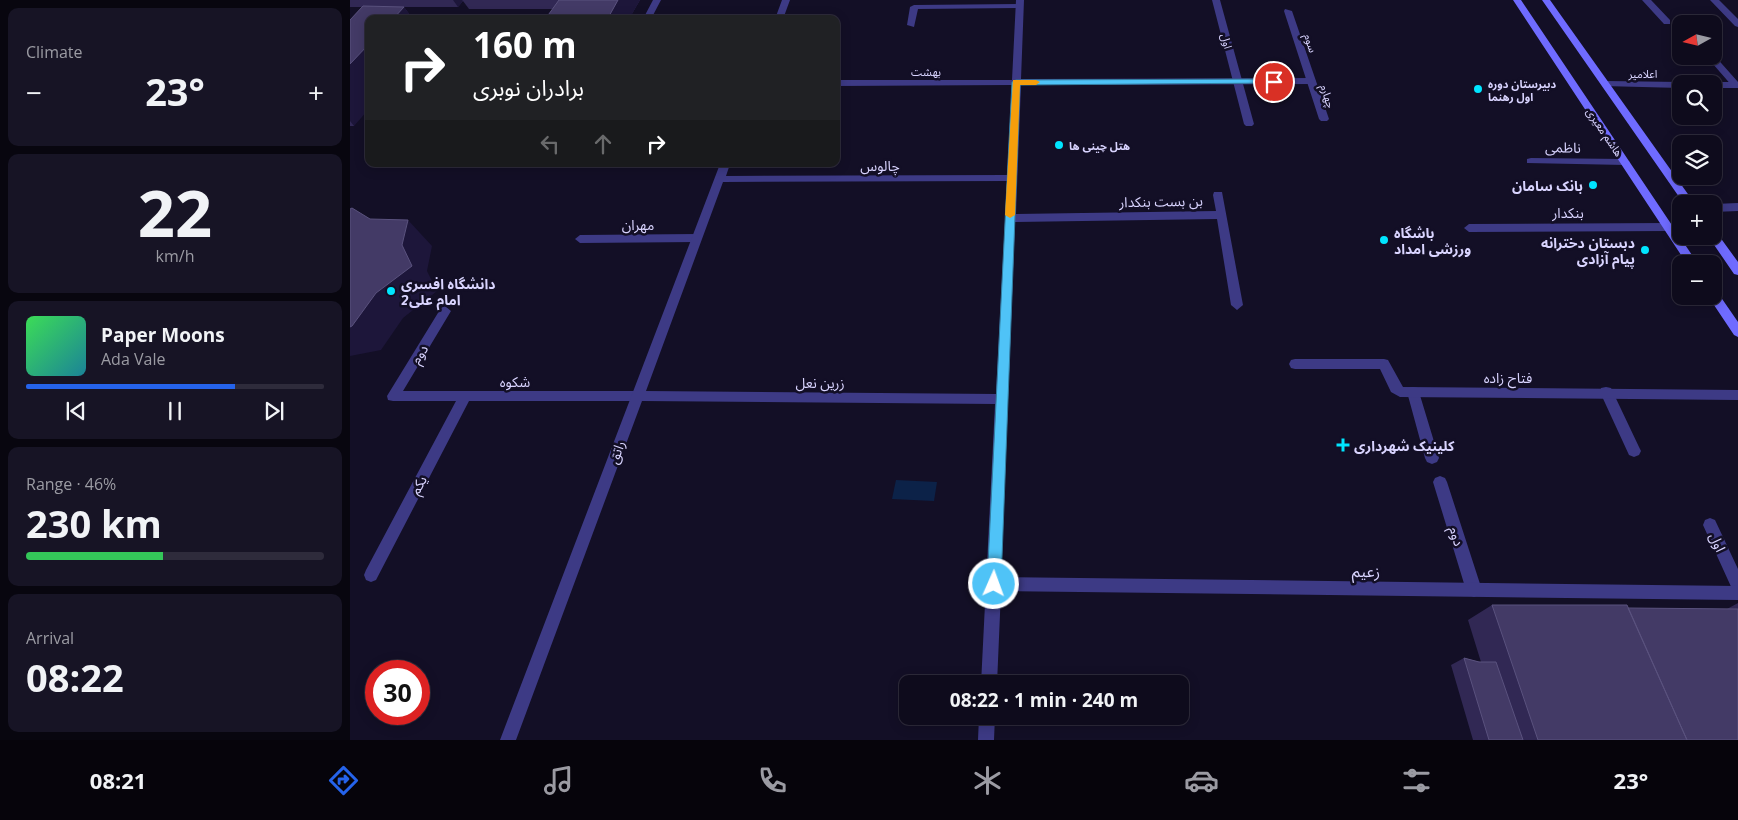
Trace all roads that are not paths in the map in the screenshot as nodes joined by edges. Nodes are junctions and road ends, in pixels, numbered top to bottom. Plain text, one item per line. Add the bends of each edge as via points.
1 (657, 0) edge
2 (786, 0) edge
3 (1216, 0) edge
4 (1517, 0) edge
5 (1546, 0) edge
6 (1646, 0) edge
7 (1705, 0) edge
8 (1714, 0) edge
9 (1020, 3) edge
10 (1288, 11) dead end
11 (649, 15) edge
12 (780, 15) edge
13 (1667, 22) dead end
14 (1738, 24) edge
15 (911, 25) dead end
16 (1718, 65) edge
17 (1311, 81) junction
18 (1016, 82) junction
19 (1238, 82) junction
20 (840, 83) edge
21 (1606, 84) junction
22 (1672, 85) edge
23 (1722, 85) edge
24 (1737, 85) edge
25 (1324, 119) dead end
26 (1249, 124) dead end
27 (1531, 161) dead end
28 (1625, 162) junction
29 (724, 167) edge
30 (1012, 178) junction
31 (719, 179) junction
32 (1218, 195) dead end
33 (1684, 195) edge
34 (1738, 207) edge
35 (1722, 208) edge
36 (1222, 215) junction
37 (1010, 218) junction
38 (1668, 227) junction
39 (1469, 228) dead end
40 (697, 238) junction
41 (580, 239) dead end
42 (1720, 245) edge
43 (1687, 255) edge
44 (1737, 268) edge
45 (1237, 305) dead end
46 (1720, 305) edge
47 (445, 311) dead end
48 (1738, 332) edge
49 (1295, 364) dead end
50 (1413, 392) junction
51 (1606, 392) junction
52 (1738, 395) edge
53 (393, 396) joint
54 (465, 396) junction
55 (638, 396) junction
56 (1002, 399) junction
57 (1634, 451) dead end
58 (1432, 458) dead end
59 (1440, 482) dead end
60 (1710, 525) dead end
61 (371, 575) dead end
62 (994, 584) junction
63 (1738, 586) edge
64 (1474, 590) junction
65 (1738, 592) edge
66 (989, 675) edge
67 (987, 725) edge
68 (508, 740) edge
69 (986, 740) edge

1 - 11 street
2 - 12 street
3 - 19 street, اول
4 - 28 main road, هاشم معیری
5 - 21 main road
6 - 13 street
7 - 8 street
8 - 14 street
9 - 15 street via 914,7
9 - 18 street
10 - 17 street, سوم
16 - 24 street
17 - 19 street, بهشت
17 - 25 street, چهارم
18 - 19 street, بهشت
18 - 20 street, بهشت
18 - 30 street
19 - 26 street
21 - 22 street, اعلامیر
21 - 33 main road
23 - 24 street
27 - 28 street, ناظمی
28 - 38 main road, هاشم معیری
29 - 31 street, راتق
30 - 31 street, چالوس
30 - 37 street
31 - 40 street, راتق
32 - 36 street
34 - 35 street
36 - 37 street, بن بست بنکدار
36 - 45 street, بن بست بنکدار
37 - 56 street
38 - 39 street, بنکدار
38 - 43 main road, هاشم معیری
40 - 41 street, مهران
40 - 55 street, راتق
42 - 44 main road
46 - 48 main road
47 - 53 street, دوم
49 - 50 street, فتاح زاده via 1384,364 1397,391
50 - 51 street, فتاح زاده
50 - 58 street
51 - 52 street, فتاح زاده
51 - 57 street
53 - 54 street, شکوه
54 - 55 street, شکوه
54 - 61 street, یکم
55 - 56 street, زرین نعل
55 - 68 street, راتق
56 - 62 street
59 - 64 street, دوم
60 - 63 street, اول
62 - 64 street, زعیم
62 - 66 street
64 - 65 street, زعیم
67 - 69 street

